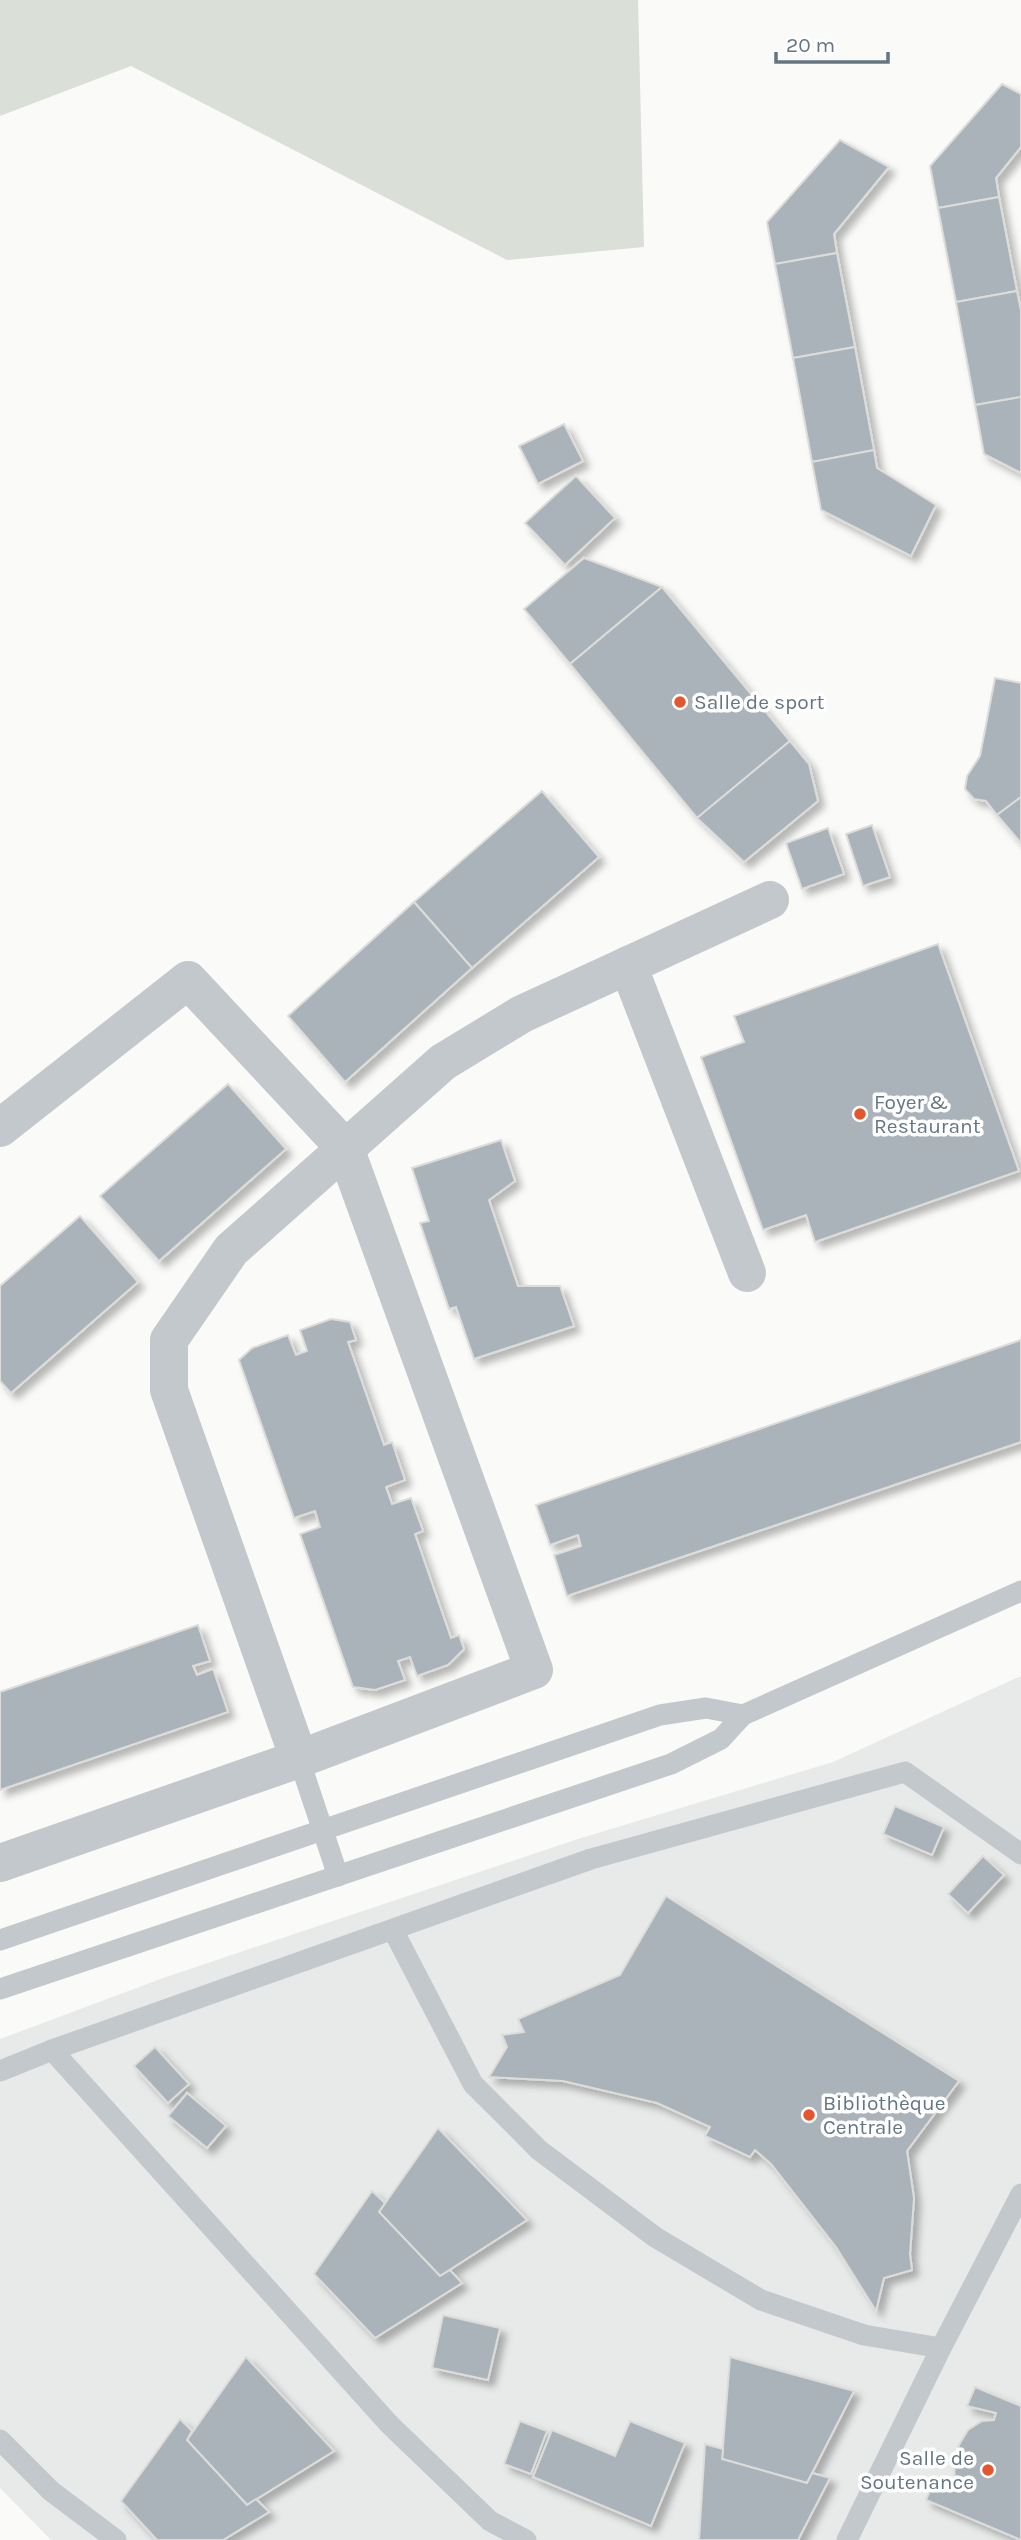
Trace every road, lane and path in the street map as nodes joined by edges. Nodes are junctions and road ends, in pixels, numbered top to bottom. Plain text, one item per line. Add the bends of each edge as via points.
1 (770, 900) dead end
2 (628, 965) junction
3 (0, 1128) edge
4 (345, 1148) junction
5 (747, 1273) dead end
6 (1021, 1591) edge
7 (743, 1715) junction
8 (299, 1759) junction
9 (321, 1831) junction
10 (1021, 1854) edge
11 (0, 1863) edge
12 (338, 1876) junction
13 (393, 1930) junction
14 (0, 1940) edge
15 (0, 1989) edge
16 (52, 2050) junction
17 (0, 2071) edge
18 (1021, 2194) edge
19 (941, 2348) junction
20 (0, 2440) edge
21 (117, 2540) edge
22 (526, 2540) edge
23 (847, 2540) edge

1 - 2 street
2 - 4 street via 522,1014 443,1062
2 - 5 street
3 - 4 street via 188,980
4 - 8 street via 231,1250 169,1340 169,1390
4 - 8 street via 534,1670
6 - 7 lane
7 - 9 lane via 706,1708 660,1715
7 - 12 lane via 721,1739 671,1764
8 - 9 lane
8 - 11 street
9 - 12 lane
9 - 14 lane
10 - 13 lane via 905,1772 591,1860
12 - 15 lane
13 - 16 lane
13 - 19 lane via 473,2084 550,2158 655,2237 761,2300 864,2335
16 - 17 lane
16 - 22 lane via 390,2426 490,2521
18 - 19 lane
19 - 23 lane
20 - 21 lane via 51,2491

